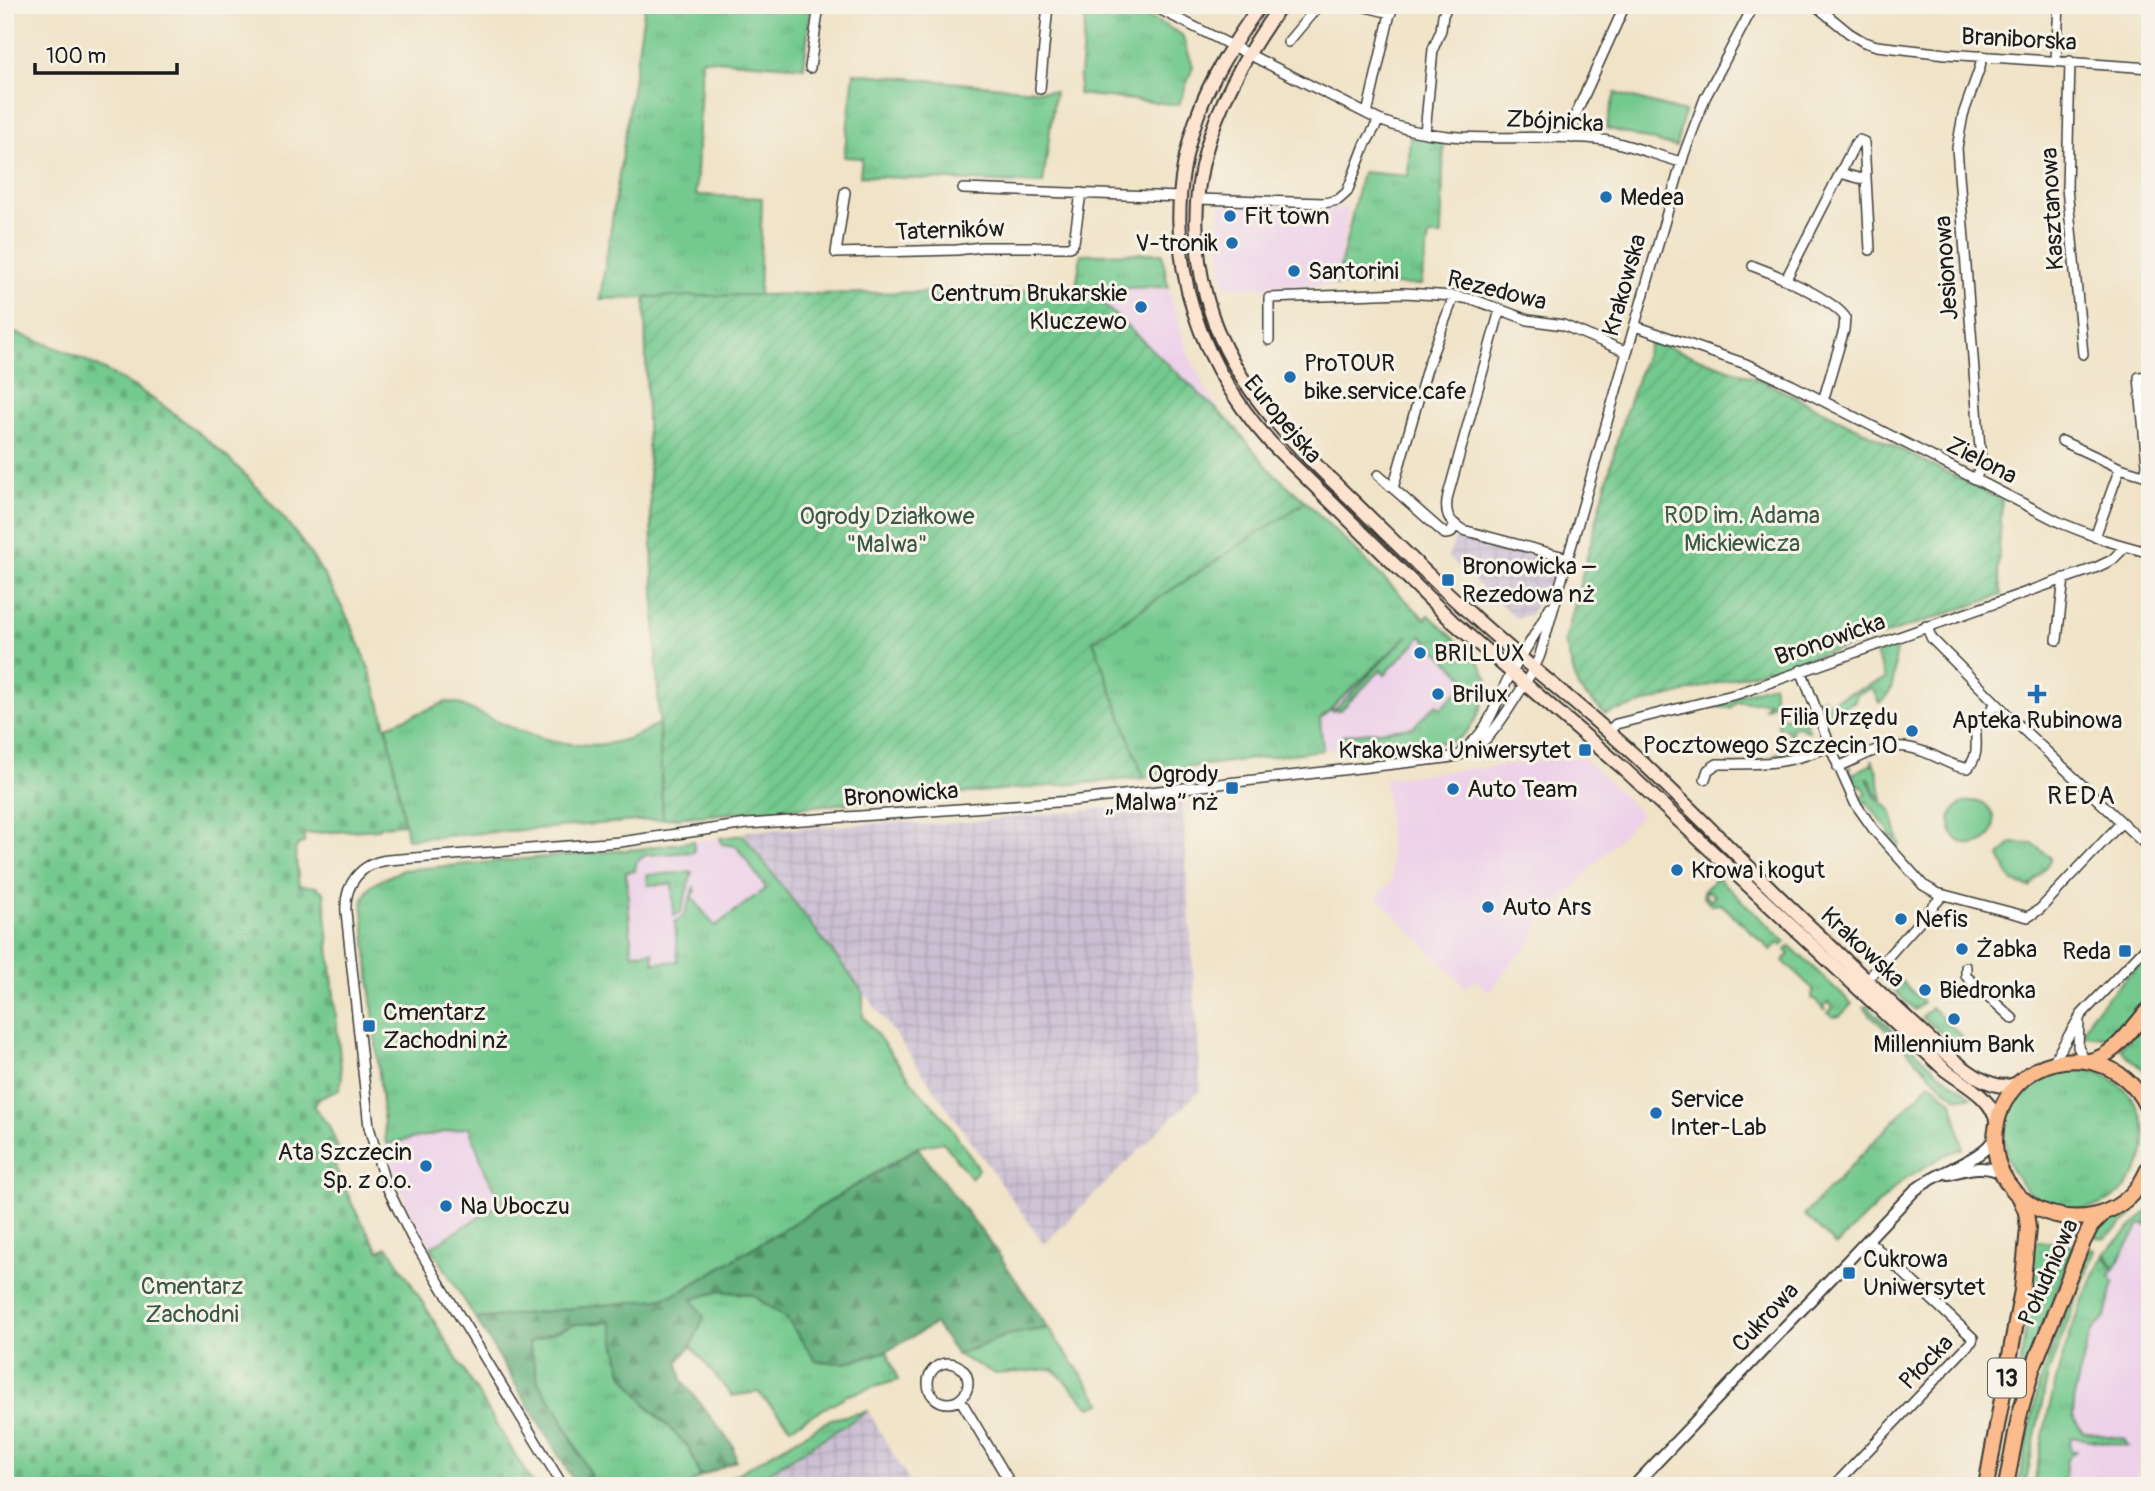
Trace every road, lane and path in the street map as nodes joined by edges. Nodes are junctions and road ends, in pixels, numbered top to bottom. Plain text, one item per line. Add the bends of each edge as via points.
1 (819, 5) edge
2 (1048, 5) edge
3 (1151, 5) edge
4 (1260, 5) edge
5 (1281, 5) edge
6 (1319, 5) edge
7 (1357, 5) edge
8 (1448, 5) edge
9 (1625, 5) edge
10 (1754, 5) edge
11 (1815, 5) edge
12 (2059, 5) edge
13 (1391, 9) edge
14 (1288, 42) dead end
15 (1233, 47) junction
16 (1248, 55) junction
17 (1982, 57) junction
18 (2056, 60) junction
19 (2070, 61) junction
20 (810, 68) dead end
21 (2150, 68) edge
22 (1040, 89) dead end
23 (1367, 114) junction
24 (1379, 120) junction
25 (1425, 133) junction
26 (1572, 138) junction
27 (1681, 162) junction
28 (1840, 173) junction
29 (1866, 180) junction
30 (963, 189) dead end
31 (845, 192) dead end
32 (1082, 193) junction
33 (1180, 197) junction
34 (1197, 200) junction
35 (1870, 250) dead end
36 (1752, 266) dead end
37 (1786, 279) junction
38 (1454, 296) junction
39 (1500, 310) junction
40 (1635, 326) junction
41 (1269, 340) dead end
42 (1627, 352) junction
43 (2083, 354) dead end
44 (2150, 376) edge
45 (1823, 401) junction
46 (2062, 440) dead end
47 (2120, 468) junction
48 (1377, 475) dead end
49 (2148, 476) edge
50 (1976, 479) junction
51 (1393, 488) junction
52 (1455, 524) junction
53 (2095, 537) junction
54 (2125, 547) junction
55 (2150, 553) edge
56 (1568, 558) junction
57 (2064, 578) junction
58 (1560, 585) junction
59 (1926, 626) junction
60 (2057, 640) dead end
61 (1522, 658) junction
62 (1534, 669) junction
63 (1801, 670) junction
64 (1511, 673) junction
65 (1525, 684) junction
66 (1996, 704) junction
67 (1608, 732) junction
68 (1830, 746) junction
69 (1436, 759) junction
70 (1839, 767) junction
71 (1705, 779) dead end
72 (2121, 823) junction
73 (2150, 849) edge
74 (1944, 895) junction
75 (2150, 943) edge
76 (1966, 967) dead end
77 (1867, 980) junction
78 (2150, 1008) edge
79 (2081, 1015) junction
80 (2013, 1019) dead end
81 (2087, 1061) junction
82 (2052, 1063) junction
83 (2021, 1081) junction
84 (2150, 1115) edge
85 (1996, 1130) junction
86 (2150, 1164) edge
87 (2004, 1175) junction
88 (1929, 1180) junction
89 (2019, 1196) junction
90 (2106, 1212) junction
91 (1868, 1240) junction
92 (960, 1399) junction
93 (2016, 1436) junction
94 (563, 1486) edge
95 (1012, 1486) edge
96 (1634, 1486) edge
97 (1834, 1486) edge
98 (1989, 1486) edge
99 (2006, 1486) edge
100 (2012, 1486) edge

1 - 20 street
2 - 22 street
3 - 15 street, Zbójnicka
4 - 15 main road, Europejska
5 - 16 main road, Europejska
6 - 14 street
7 - 13 street
8 - 25 street via 1433,49
9 - 26 street via 1575,116
10 - 27 street, Krakowska via 1705,98
11 - 17 street, Braniborska via 1849,33 1877,47
12 - 18 street
13 - 23 street
15 - 16 street, Zbójnicka
15 - 33 main road, Europejska via 1197,116
16 - 23 street, Zbójnicka
16 - 34 main road, Europejska via 1214,121
17 - 18 street, Braniborska
17 - 50 street, Jesionowa via 1957,148 1981,462
18 - 19 street, Braniborska
19 - 21 street, Braniborska
19 - 43 street, Kasztanowa via 2067,188
23 - 24 street, Zbójnicka
24 - 25 street, Zbójnicka
24 - 34 street via 1350,187 1338,200
25 - 26 street, Zbójnicka
26 - 27 street, Zbójnicka via 1603,140
27 - 40 street, Krakowska
28 - 29 street
28 - 29 street via 1855,144 1862,140
28 - 37 street
29 - 35 street
30 - 32 street
31 - 32 street, Taterników via 836,253 1070,247
32 - 33 street
33 - 64 main road, Europejska via 1182,256 1191,304 1206,348 1235,400 1294,467
34 - 61 main road, Europejska via 1198,253 1207,299 1226,351 1252,393 1306,455 1437,583
36 - 37 street
37 - 45 street via 1845,317
38 - 39 street, Rezedowa
38 - 41 street, Rezedowa via 1404,293 1269,298
38 - 51 street via 1428,366
39 - 42 street, Rezedowa via 1563,325
39 - 52 street via 1446,504
40 - 42 street, Krakowska
40 - 45 street, Zielona via 1746,364
42 - 56 street, Krakowska
44 - 49 street via 2139,377
45 - 50 street, Zielona
46 - 47 street
47 - 49 street
47 - 53 street
48 - 51 street
50 - 53 street, Zielona
51 - 52 street via 1445,534 1451,533
52 - 56 street
53 - 54 street, Zielona
54 - 55 street, Zielona
54 - 57 street, Bronowicka via 2102,565
56 - 58 street, Krakowska
57 - 59 street, Bronowicka
57 - 60 street
58 - 61 street, Krakowska
58 - 62 street, Krakowska
59 - 63 street, Bronowicka
59 - 66 street via 1932,639
61 - 62 main road, Krakowska
61 - 64 street, Krakowska
62 - 65 street, Krakowska
62 - 67 main road, Krakowska
63 - 67 street, Bronowicka via 1737,694 1616,724
63 - 68 street
64 - 65 main road, Krakowska
64 - 69 street, Bronowicka via 1478,737 1462,750
65 - 69 street, Bronowicka via 1486,740 1461,755
65 - 85 main road, Krakowska via 1637,781 1944,1069 1984,1099 1994,1113
66 - 70 street via 1976,727 1978,747 1968,768 1897,745
66 - 72 street
67 - 77 main road, Krakowska
68 - 70 street
68 - 71 street via 1779,763 1717,764
69 - 94 street, Bronowicka via 1071,801 738,824 620,842 381,861 357,875 346,894 346,906 365,1101 377,1160 412,1238
70 - 74 street via 1874,830 1923,885
72 - 73 street
72 - 74 street via 2028,917
74 - 77 street
75 - 79 street
76 - 80 street via 1966,976
77 - 83 main road, Krakowska via 1965,1068 1997,1086 2006,1088
78 - 81 main road via 2108,1053
79 - 81 street via 2077,1042
79 - 82 street
81 - 82 main road
81 - 84 main road via 2127,1080
82 - 83 main road
83 - 85 main road via 2006,1099
85 - 87 main road, 13 via 1997,1156
85 - 88 street, Cukrowa via 1981,1154
86 - 90 main road, 13 via 2133,1193
87 - 88 street, Cukrowa via 1980,1168
87 - 89 main road, 13
88 - 91 street, Cukrowa
89 - 90 main road via 2060,1217
89 - 98 main road, Południowa / 13 via 2027,1220 2022,1290
90 - 93 main road, Południowa / 13 via 2085,1236 2042,1341
91 - 96 street, Cukrowa
91 - 97 street, Płocka via 1973,1338
92 - 92 street via 968,1388 965,1371 952,1363 935,1367 928,1380 931,1394 943,1403
92 - 95 street
93 - 99 main road, Południowa / 13
93 - 100 street, Południowa

